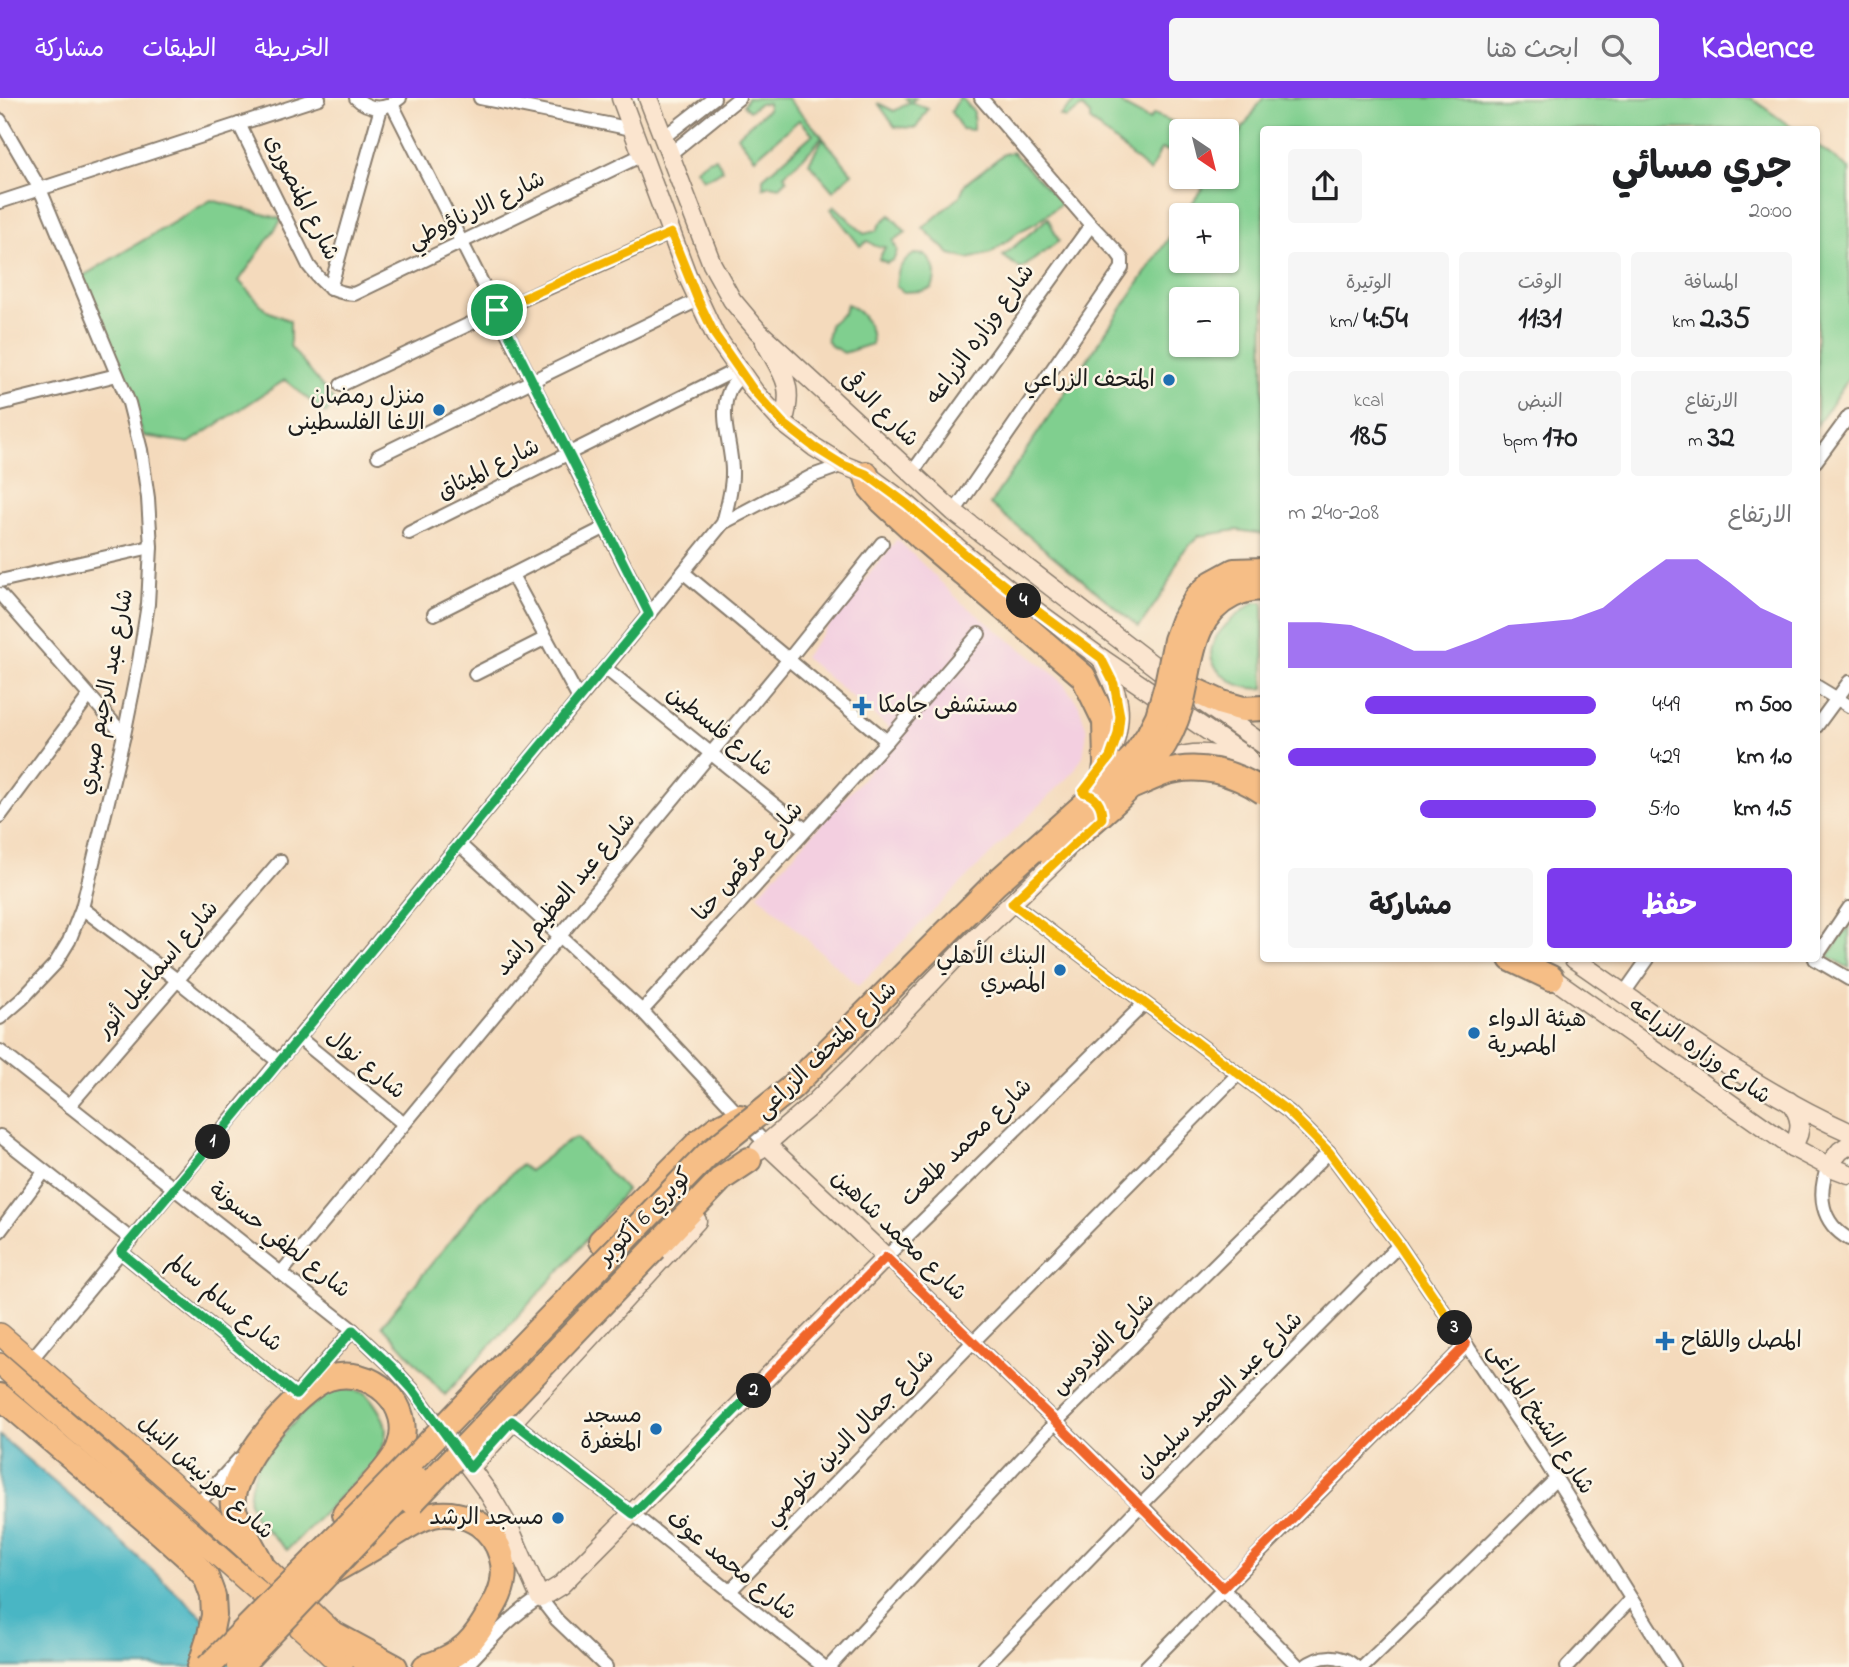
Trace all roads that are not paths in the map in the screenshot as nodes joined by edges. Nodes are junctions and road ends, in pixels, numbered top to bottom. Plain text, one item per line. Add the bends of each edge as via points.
1 (319, 98) edge
2 (356, 98) edge
3 (480, 98) edge
4 (621, 98) edge
5 (648, 98) edge
6 (714, 98) edge
7 (739, 98) edge
8 (981, 98) edge
9 (391, 103) edge
10 (0, 120) edge
11 (239, 124) junction
12 (632, 129) junction
13 (667, 146) junction
14 (642, 155) junction
15 (40, 188) junction
16 (0, 202) edge
17 (1091, 225) junction
18 (671, 233) junction
19 (462, 242) junction
20 (330, 289) junction
21 (698, 300) junction
22 (497, 310) junction
23 (758, 331) junction
24 (740, 372) junction
25 (117, 375) junction
26 (532, 382) junction
27 (341, 386) dead end
28 (0, 404) edge
29 (1849, 416) edge
30 (783, 423) junction
31 (568, 453) junction
32 (378, 456) dead end
33 (1820, 456) edge
34 (843, 465) junction
35 (866, 474) junction
36 (911, 474) junction
37 (954, 512) junction
38 (723, 523) junction
39 (606, 527) junction
40 (409, 533) dead end
41 (882, 543) dead end
42 (151, 547) junction
43 (1260, 570) edge
44 (684, 573) junction
45 (512, 575) junction
46 (0, 581) edge
47 (1260, 588) edge
48 (0, 594) edge
49 (433, 614) dead end
50 (649, 614) junction
51 (979, 634) dead end
52 (546, 638) junction
53 (1101, 658) junction
54 (789, 659) junction
55 (605, 668) junction
56 (475, 674) dead end
57 (1174, 681) junction
58 (1849, 682) edge
59 (1820, 689) edge
60 (89, 696) junction
61 (579, 699) junction
62 (1843, 703) edge
63 (1260, 708) edge
64 (1820, 723) edge
65 (124, 735) junction
66 (887, 741) junction
67 (1260, 742) edge
68 (712, 752) junction
69 (1260, 767) edge
70 (1260, 769) edge
71 (1129, 788) junction
72 (1093, 790) junction
73 (1260, 790) edge
74 (0, 816) edge
75 (1102, 818) junction
76 (806, 830) junction
77 (459, 844) junction
78 (280, 861) dead end
79 (1012, 903) junction
80 (82, 908) junction
81 (1849, 908) edge
82 (559, 937) junction
83 (1820, 952) edge
84 (1820, 961) edge
85 (1517, 962) edge
86 (1532, 962) edge
87 (1578, 962) edge
88 (1646, 962) edge
89 (1551, 978) junction
90 (1849, 979) edge
91 (177, 980) junction
92 (1624, 993) junction
93 (1144, 1004) junction
94 (642, 1011) junction
95 (0, 1017) edge
96 (299, 1038) junction
97 (0, 1051) edge
98 (279, 1062) junction
99 (1238, 1074) junction
100 (1789, 1101) junction
101 (69, 1106) junction
102 (740, 1117) junction
103 (404, 1124) junction
104 (1849, 1132) edge
105 (0, 1136) edge
106 (1849, 1145) edge
107 (1792, 1147) junction
108 (757, 1152) junction
109 (1329, 1152) junction
110 (1828, 1166) junction
111 (44, 1172) junction
112 (1849, 1174) edge
113 (174, 1189) junction
114 (1, 1228) edge
115 (1849, 1239) edge
116 (132, 1240) junction
117 (1399, 1245) junction
118 (121, 1252) junction
119 (886, 1257) junction
120 (281, 1273) junction
121 (353, 1330) junction
122 (0, 1334) edge
123 (973, 1342) junction
124 (1466, 1345) junction
125 (31, 1360) junction
126 (0, 1364) edge
127 (303, 1391) junction
128 (0, 1396) edge
129 (512, 1421) junction
130 (1056, 1422) junction
131 (438, 1424) junction
132 (470, 1468) junction
133 (1556, 1479) junction
134 (197, 1505) junction
135 (1141, 1505) junction
136 (368, 1506) junction
137 (633, 1514) junction
138 (358, 1542) junction
139 (261, 1563) junction
140 (321, 1568) junction
141 (1223, 1588) junction
142 (729, 1592) junction
143 (540, 1598) junction
144 (1631, 1599) junction
145 (334, 1634) junction
146 (201, 1667) edge
147 (208, 1667) edge
148 (239, 1667) edge
149 (342, 1667) edge
150 (369, 1667) edge
151 (395, 1667) edge
152 (425, 1667) edge
153 (465, 1667) edge
154 (606, 1667) edge
155 (826, 1667) edge
156 (984, 1667) edge
157 (1146, 1667) edge
158 (1299, 1667) edge
159 (1304, 1667) edge
160 (1356, 1667) edge
161 (1363, 1667) edge
162 (1567, 1667) edge
163 (1674, 1667) edge

1 - 11 street
2 - 9 street via 371,107
3 - 12 street
4 - 12 street
5 - 13 street, شارع الدقى
6 - 13 street
7 - 13 street
8 - 17 street
9 - 19 street
9 - 20 street
10 - 15 street, شارع عبد الرحيم صبري
11 - 15 street
11 - 20 street, شارع المنصورى via 309,266
12 - 14 street
13 - 23 street, شارع الدقى via 712,264 732,300
14 - 18 street
14 - 19 street, شارع الارناؤوطي
15 - 16 street
15 - 25 street, شارع عبد الرحيم صبري
17 - 36 street, شارع وزاره الزراعه
17 - 37 street via 1122,259 1122,268
18 - 21 street
18 - 22 street
19 - 20 street, شارع الارناؤوطي via 354,294
19 - 22 street
21 - 24 street
21 - 26 street
22 - 26 street
22 - 27 street
23 - 30 street via 788,387
23 - 36 street, شارع الدقى
24 - 30 street
24 - 31 street, شارع الميثاق
24 - 38 street via 725,407 732,473
25 - 28 street
25 - 42 street, شارع عبد الرحيم صبري via 141,450
26 - 31 street
26 - 32 street
29 - 33 street
30 - 34 street
31 - 39 street
31 - 40 street, شارع الميثاق
34 - 35 street
34 - 38 street
35 - 53 street
35 - 72 highway, bridge via 882,501 1083,676 1105,721 1106,764
36 - 37 street, شارع الدقى
37 - 57 street, شارع الدقى
38 - 44 street
39 - 45 street
39 - 50 street
41 - 54 street, شارع عبد العظيم راشد
42 - 46 street
42 - 65 street, شارع عبد الرحيم صبري via 148,604
43 - 72 highway, كوبري 6 أكتوبر, bridge via 1234,571 1198,596 1176,640 1158,716 1148,736 1134,756
44 - 50 street
44 - 54 street
45 - 49 street
45 - 52 street
47 - 71 highway, bridge via 1223,600 1206,618 1196,637 1171,733
48 - 60 street
50 - 55 street
51 - 66 street, شارع مرقص حنا
52 - 56 street
52 - 61 street
53 - 69 street
53 - 72 street, شارع المتحف الزراعى via 1114,684 1120,716 1110,757
54 - 66 street
54 - 68 street, شارع عبد العظيم راشد
55 - 61 street
55 - 68 street, شارع فلسطين
57 - 63 highway via 1222,703
57 - 67 street
58 - 62 street
59 - 62 street
60 - 65 street
60 - 74 street
61 - 77 street
62 - 64 street
65 - 80 street, شارع عبد الرحيم صبري
66 - 76 street, شارع مرقص حنا
68 - 76 street, شارع فلسطين
68 - 82 street, شارع عبد العظيم راشد
70 - 75 street, شارع المتحف الزراعى via 1220,755 1174,758 1154,769
71 - 73 highway, bridge via 1179,769 1205,769 1232,775
71 - 138 highway, كوبري 6 أكتوبر, bridge via 962,936 802,1097 708,1174
72 - 75 street
72 - 102 street, شارع المتحف الزراعى via 1017,848 791,1074
72 - 136 highway, كوبري 6 أكتوبر, bridge via 792,1087 707,1155
75 - 79 street, شارع المتحف الزراعى
76 - 94 street, شارع مرقص حنا
77 - 82 street, شارع محمد شاهين
77 - 96 street
78 - 91 street, شارع اسماعيل أنور
79 - 93 street, شارع الشيخ المراغى
79 - 108 street, شارع المتحف الزراعى via 814,1103
80 - 91 street
80 - 95 street, شارع عبد الرحيم صبري via 55,964
81 - 83 street
82 - 94 street, شارع محمد شاهين
82 - 103 street, شارع عبد العظيم راشد
84 - 90 street
85 - 89 highway
86 - 89 street, شارع وزاره الزراعه
87 - 92 street, شارع وزاره الزراعه
88 - 92 street
89 - 107 street, شارع وزاره الزراعه
91 - 98 street
91 - 101 street, شارع اسماعيل أنور
92 - 100 street, شارع وزاره الزراعه via 1727,1065
93 - 99 street, شارع الشيخ المراغى
93 - 119 street, شارع محمد طلعت
94 - 102 street, شارع محمد شاهين
96 - 98 street
96 - 103 street, شارع نوال
97 - 101 street, شارع لطفي حسونة
98 - 113 street
99 - 109 street, شارع الشيخ المراغى via 1289,1112
99 - 123 street, شارع جمال الدين خلوصي
100 - 104 street, شارع وزاره الزراعه
100 - 107 street via 1800,1119 1798,1139
101 - 113 street, شارع لطفي حسونة
102 - 108 street, شارع محمد شاهين
102 - 131 street, شارع المتحف الزراعى
102 - 136 highway via 700,1141 601,1241 434,1418 381,1482
103 - 120 street, شارع عبد العظيم راشد
105 - 111 street
106 - 110 street
107 - 110 street, شارع وزاره الزراعه
108 - 119 street, شارع محمد شاهين
108 - 129 street, شارع المتحف الزراعى
108 - 138 highway, bridge via 722,1178 414,1501
109 - 117 street, شارع الشيخ المراغى
109 - 130 street, شارع الفردوس
110 - 112 street, شارع وزاره الزراعه
110 - 115 street via 1821,1195 1824,1209 1835,1228
111 - 114 street
111 - 116 street
113 - 116 street
113 - 120 street, شارع لطفي حسونة
116 - 118 street
117 - 124 street, شارع الشيخ المراغى
117 - 135 street, شارع عبد الحميد سليمان
118 - 125 street
118 - 127 street, شارع سالم سالم
119 - 123 street, شارع محمد شاهين
119 - 137 street, شارع محمد طلعت
120 - 121 street, شارع لطفي حسونة
121 - 127 street
121 - 131 street, شارع لطفي حسونة via 399,1374
122 - 125 main road, شارع كورنيش النيل
123 - 130 street, شارع محمد شاهين
123 - 142 street, شارع جمال الدين خلوصي
124 - 133 street, شارع الشيخ المراغى
124 - 141 street
125 - 134 main road, شارع كورنيش النيل
126 - 149 main road
127 - 134 street
127 - 139 highway via 265,1434 233,1491 233,1507
127 - 140 highway, bridge via 326,1378 362,1377 391,1397 402,1430 389,1465 328,1537
128 - 146 highway via 206,1577 214,1615
129 - 132 street, شارع المتحف الزراعى
129 - 137 street, شارع محمد عوف
130 - 135 street, شارع محمد شاهين
130 - 155 street, شارع الفردوس
131 - 132 street, شارع لطفي حسونة
132 - 143 street via 510,1528
133 - 144 street, شارع الشيخ المراغى
133 - 161 street
134 - 139 main road, شارع كورنيش النيل
135 - 141 street, شارع محمد شاهين
135 - 156 street, شارع عبد الحميد سليمان
136 - 140 highway, كوبري 6 أكتوبر, bridge
137 - 142 street, شارع محمد عوف
137 - 143 street, شارع محمد طلعت via 561,1585
138 - 140 highway, كوبري 6 أكتوبر, bridge
139 - 145 main road, شارع كورنيش النيل
140 - 147 highway, كوبري 6 أكتوبر, bridge
140 - 148 highway, كوبري 6 أكتوبر, bridge
140 - 152 highway via 362,1555 432,1515 461,1516 486,1530 504,1568 499,1596 476,1635 461,1650
141 - 157 street
141 - 158 street, شارع محمد شاهين
142 - 155 street, شارع محمد عوف
143 - 153 street, شارع محمد طلعت via 515,1616
143 - 154 street
144 - 162 street
144 - 163 street, شارع الشيخ المراغى
145 - 150 main road, شارع كورنيش النيل
145 - 151 highway
159 - 160 street via 1324,1656

